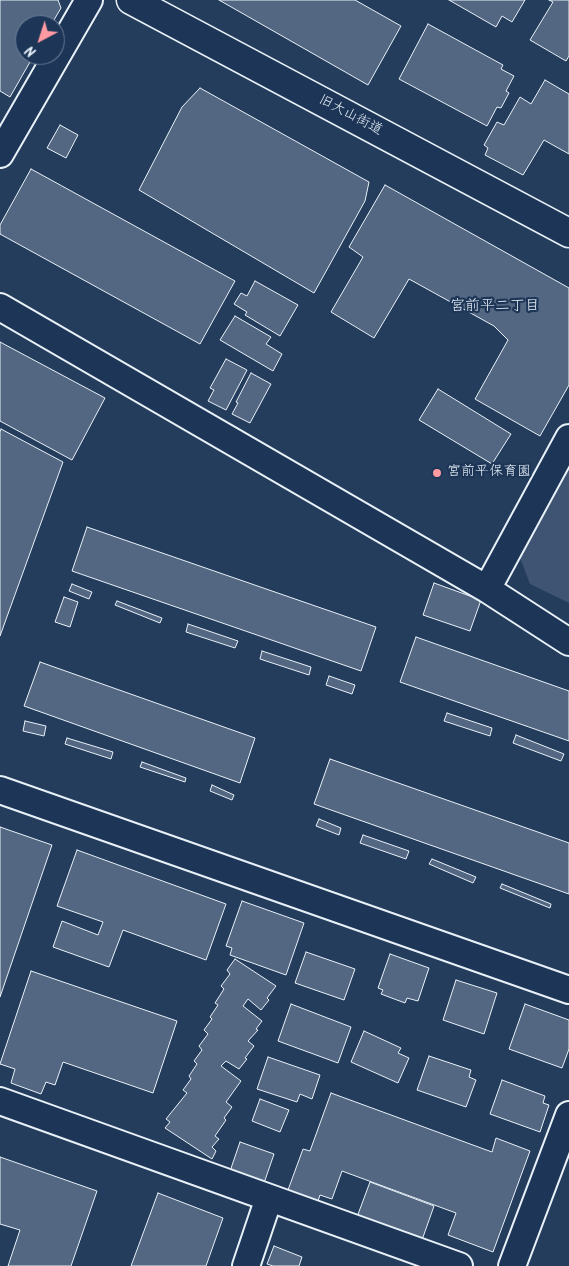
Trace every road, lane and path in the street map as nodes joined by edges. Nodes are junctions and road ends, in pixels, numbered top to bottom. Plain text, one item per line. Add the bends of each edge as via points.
1 (89, 0) edge
2 (131, 0) edge
3 (0, 154) edge
4 (569, 233) edge
5 (0, 307) edge
6 (569, 438) edge
7 (487, 589) junction
8 (569, 642) edge
9 (0, 790) edge
10 (569, 990) edge
11 (0, 1101) edge
12 (569, 1115) edge
13 (269, 1198) junction
14 (246, 1266) edge
15 (458, 1266) edge
16 (512, 1266) edge

1 - 3 street
2 - 4 street, 旧大山街道
5 - 7 street
6 - 7 street
7 - 8 street
9 - 10 street
11 - 13 street
12 - 16 street
13 - 14 street
13 - 15 street

